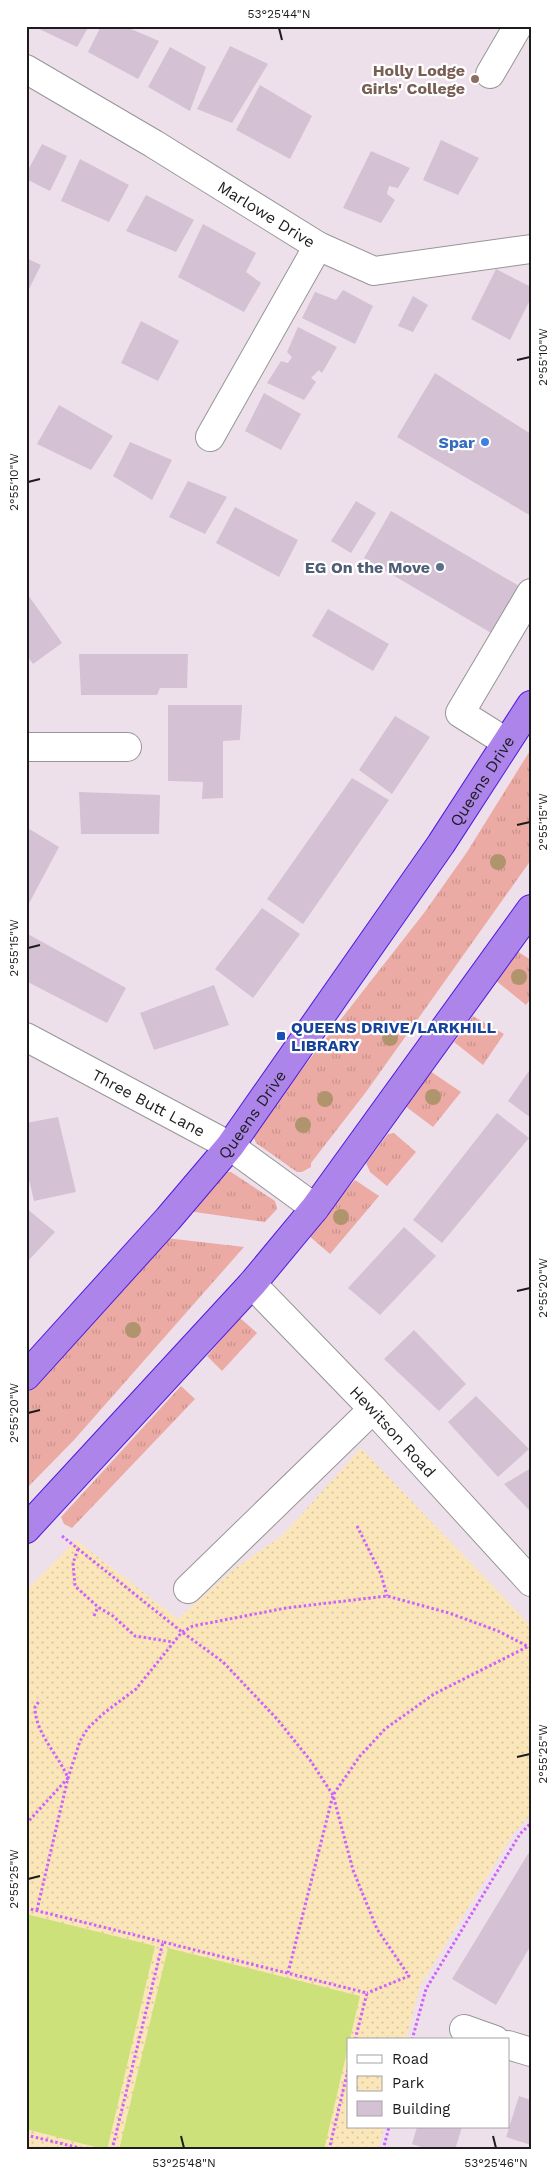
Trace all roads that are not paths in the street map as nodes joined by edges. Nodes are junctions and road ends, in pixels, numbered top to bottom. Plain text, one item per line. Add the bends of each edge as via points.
1 (518, 26) edge
2 (28, 73) edge
3 (490, 74) dead end
4 (318, 246) junction
5 (531, 249) edge
6 (210, 437) dead end
7 (531, 593) edge
8 (531, 705) edge
9 (506, 742) junction
10 (127, 746) dead end
11 (26, 747) edge
12 (531, 909) edge
13 (26, 1037) edge
14 (230, 1146) junction
15 (315, 1208) junction
16 (252, 1284) junction
17 (26, 1376) edge
18 (373, 1409) junction
19 (32, 1523) edge
20 (531, 1582) edge
21 (188, 1590) dead end
22 (464, 2029) dead end
23 (489, 2038) edge
24 (510, 2045) edge
25 (531, 2052) edge

1 - 3 street
2 - 4 street, Marlowe Drive via 154,144
4 - 5 street, Marlowe Drive via 374,271
4 - 6 street
7 - 9 street via 460,713
8 - 9 highway, Queens Drive
9 - 14 highway, Queens Drive via 435,852
10 - 11 street
12 - 15 highway
13 - 14 street, Three Butt Lane
14 - 15 street, Three Butt Lane
14 - 17 highway, Queens Drive
15 - 16 highway
16 - 18 street, Hewitson Road
16 - 19 highway
18 - 20 street, Hewitson Road
18 - 21 street
22 - 23 street
24 - 25 street

